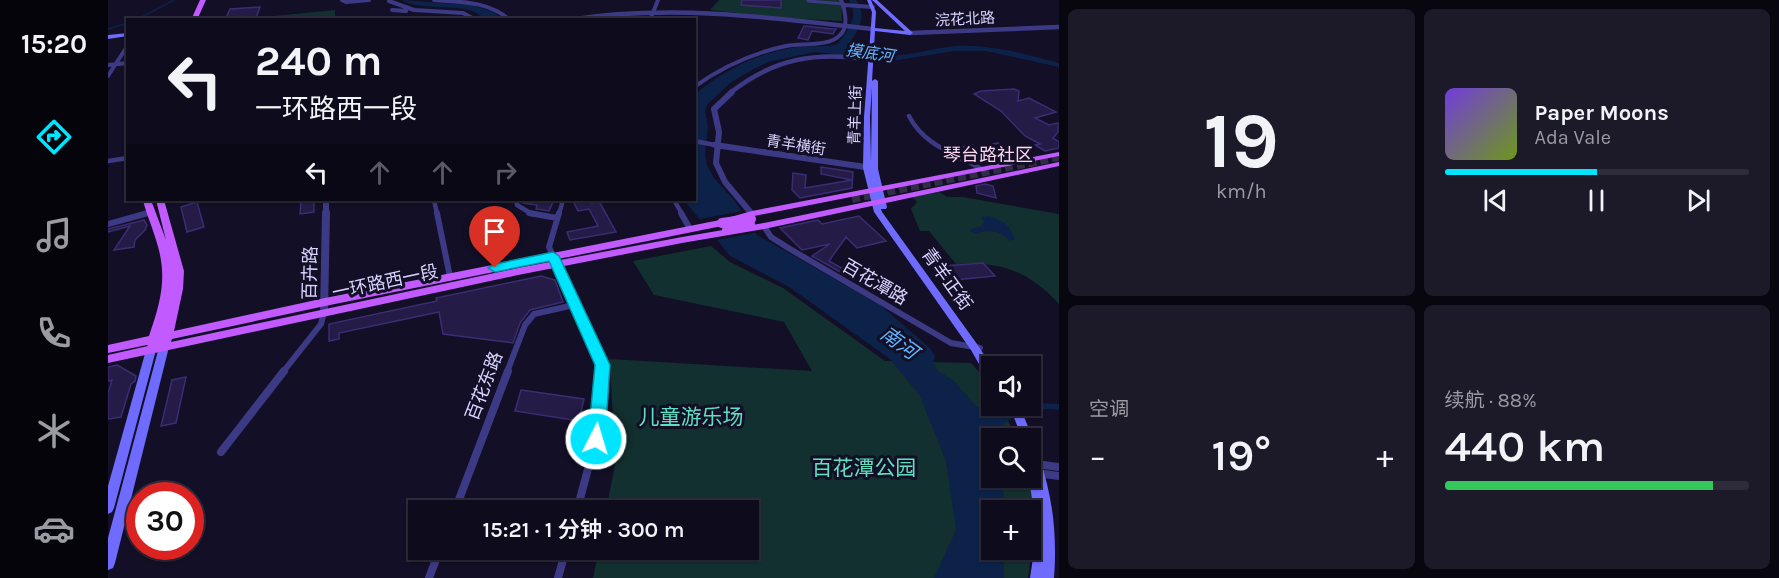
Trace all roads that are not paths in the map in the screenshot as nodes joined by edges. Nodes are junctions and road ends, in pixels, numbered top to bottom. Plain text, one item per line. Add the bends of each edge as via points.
1 (203, 0) edge
2 (210, 0) edge
3 (342, 0) edge
4 (369, 0) edge
5 (434, 0) edge
6 (658, 0) edge
7 (872, 0) edge
8 (388, 1) edge
9 (808, 2) dead end
10 (843, 3) edge
11 (392, 10) junction
12 (654, 10) junction
13 (874, 10) junction
14 (424, 11) junction
15 (887, 12) junction
16 (195, 18) edge
17 (202, 18) edge
18 (394, 18) edge
19 (472, 18) edge
20 (508, 18) edge
21 (578, 18) edge
22 (651, 18) edge
23 (843, 25) junction
24 (1059, 27) edge
25 (874, 29) junction
26 (910, 33) junction
27 (126, 34) edge
28 (108, 37) edge
29 (126, 48) edge
30 (873, 57) junction
31 (126, 63) edge
32 (116, 64) junction
33 (108, 65) edge
34 (108, 76) edge
35 (696, 85) edge
36 (909, 116) dead end
37 (696, 141) edge
38 (717, 145) junction
39 (1059, 154) edge
40 (126, 158) edge
41 (108, 160) edge
42 (1059, 164) edge
43 (870, 168) junction
44 (983, 170) junction
45 (877, 196) junction
46 (147, 201) edge
47 (160, 201) edge
48 (326, 201) edge
49 (434, 201) edge
50 (516, 201) edge
51 (563, 201) edge
52 (675, 201) edge
53 (854, 201) tunnel mouth
54 (151, 212) junction
55 (557, 218) junction
56 (754, 221) junction
57 (108, 224) edge
58 (725, 226) junction
59 (699, 230) junction
60 (554, 260) junction
61 (450, 277) junction
62 (574, 305) junction
63 (325, 307) junction
64 (165, 342) junction
65 (152, 345) junction
66 (977, 348) junction
67 (108, 349) edge
68 (981, 356) edge
69 (983, 356) edge
70 (108, 358) edge
71 (1014, 416) edge
72 (1016, 416) edge
73 (1016, 419) junction
74 (1018, 428) edge
75 (1022, 428) edge
76 (221, 452) dead end
77 (1041, 467) edge
78 (1059, 467) edge
79 (1041, 469) edge
80 (1059, 476) edge
81 (1041, 482) edge
82 (1038, 488) edge
83 (459, 500) edge
84 (580, 500) edge
85 (108, 508) edge
86 (436, 560) edge
87 (563, 560) edge
88 (108, 563) edge
89 (429, 578) edge
90 (558, 578) edge
91 (1037, 578) edge
92 (1047, 578) edge

1 - 16 main road
2 - 17 main road
3 - 4 street
5 - 20 street via 493,6
6 - 12 street
7 - 13 main road
7 - 15 main road
8 - 11 street
8 - 14 street
9 - 10 street
10 - 13 street
10 - 23 street
11 - 14 street
11 - 18 street
12 - 21 street
12 - 22 street
12 - 23 street
13 - 15 main road
13 - 25 main road, 青羊上街
14 - 19 street via 463,13
15 - 26 main road
23 - 25 street
23 - 35 street via 845,28 835,39 799,43 747,57
24 - 26 street, 浣花北路
25 - 26 main road, 浣花北路
25 - 30 main road, 青羊上街
27 - 28 main road
29 - 32 street
30 - 38 street via 827,54 776,67 746,82 714,109 719,132
30 - 43 main road, 青羊上街
31 - 32 street
32 - 33 street
32 - 34 street
36 - 44 street via 913,129 923,138
37 - 38 street
38 - 43 street, 青羊横街
38 - 56 street via 716,163 725,182
39 - 44 main road
40 - 41 street
42 - 45 main road
43 - 45 main road, 青羊上街
44 - 45 main road
45 - 56 main road, 一环路西一段
45 - 56 main road, 一环路西一段
45 - 66 main road, 青羊正街 via 878,212 888,229
46 - 54 main road
47 - 64 main road via 179,271
48 - 63 street, 百卉路
49 - 61 street
50 - 55 street via 533,215
51 - 55 street
52 - 59 street
53 - 56 main road
54 - 57 street
54 - 65 main road via 162,242 168,280
55 - 60 street via 549,247
56 - 58 main road, 一环路西一段, bridge
56 - 58 main road, 一环路西一段, bridge
56 - 66 street, 百花潭路 via 790,249 951,343
58 - 59 main road, 一环路西一段
59 - 60 main road, 一环路西一段
59 - 60 main road, 一环路西一段
60 - 61 main road, 一环路西一段
60 - 62 street
60 - 63 main road, 一环路西一段
61 - 63 main road, 一环路西一段
62 - 83 street, 百花东路 via 534,314 525,325
62 - 84 street via 603,365 596,439
63 - 64 main road, 一环路西一段
63 - 76 street via 321,324
64 - 65 main road, 一环路西一段
64 - 88 main road
65 - 67 main road, 一环路西一段
65 - 70 main road, 一环路西一段
65 - 85 main road
66 - 68 main road, 青羊正街
66 - 69 main road, 青羊正街
71 - 73 main road
72 - 73 main road
73 - 74 main road
73 - 75 main road
77 - 78 street
79 - 80 street
81 - 92 main road via 1051,506 1052,557
82 - 91 main road via 1042,540
86 - 89 street
87 - 90 street

